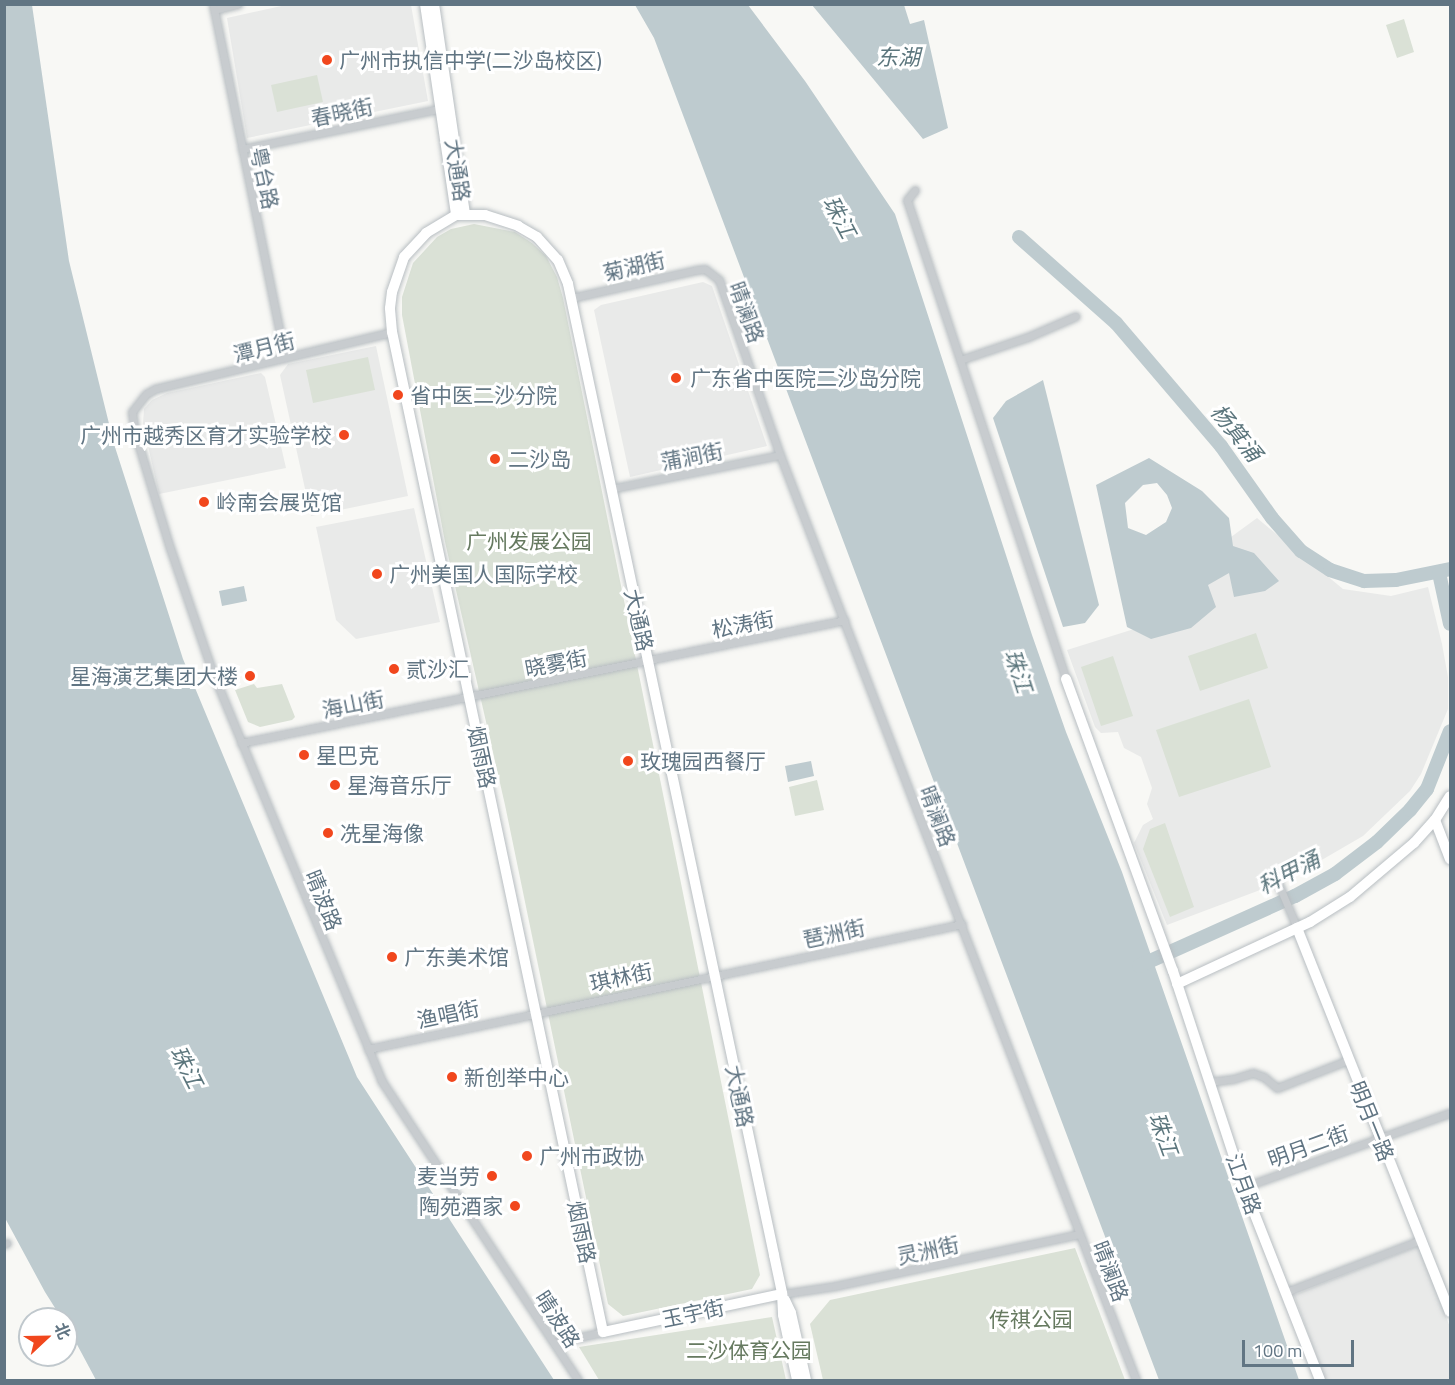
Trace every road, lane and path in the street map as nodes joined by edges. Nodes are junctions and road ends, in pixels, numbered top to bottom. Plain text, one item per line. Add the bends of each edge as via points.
1 (238, 4) edge
2 (426, 4) edge
3 (434, 4) edge
4 (214, 7) edge
5 (445, 108) junction
6 (242, 149) junction
7 (915, 190) dead end
8 (460, 214) junction
9 (705, 269) joint
10 (571, 298) junction
11 (1076, 316) dead end
12 (392, 332) junction
13 (285, 358) junction
14 (960, 360) junction
15 (146, 394) joint
16 (780, 455) junction
17 (610, 489) junction
18 (845, 620) junction
19 (648, 660) junction
20 (1066, 679) joint
21 (470, 698) junction
22 (241, 743) junction
23 (1450, 796) edge
24 (1435, 820) junction
25 (1450, 859) edge
26 (1276, 878) dead end
27 (962, 924) junction
28 (1298, 928) junction
29 (714, 974) junction
30 (1177, 984) junction
31 (536, 1012) junction
32 (368, 1049) junction
33 (1348, 1060) junction
34 (1209, 1082) junction
35 (1450, 1113) edge
36 (1379, 1137) junction
37 (1244, 1187) junction
38 (1080, 1234) junction
39 (1422, 1240) junction
40 (1286, 1292) junction
41 (1447, 1293) edge
42 (782, 1294) junction
43 (1450, 1312) edge
44 (603, 1332) junction
45 (554, 1343) junction
46 (578, 1380) edge
47 (797, 1380) edge
48 (806, 1380) edge
49 (1136, 1380) edge
50 (1320, 1380) edge

1 - 4 street
2 - 5 main road, 大通路
3 - 5 main road, 大通路
4 - 6 street, 粤台路
5 - 6 street, 春晓街
5 - 8 main road, 大通路
6 - 13 street, 粤台路
7 - 14 street via 907,200
8 - 10 main road, 大通路 via 497,219 537,237 558,260
8 - 12 main road, 烟雨路 via 426,232 404,256 392,292
9 - 10 street, 菊湖街
9 - 16 street, 晴澜路 via 719,280
10 - 17 main road, 大通路
11 - 14 street via 1028,338
12 - 13 street, 潭月街
12 - 21 main road, 烟雨路
13 - 15 street, 潭月街
14 - 20 street
15 - 22 street, 晴波路 via 132,412 135,433 212,671
16 - 17 street, 蒲涧街
16 - 18 street, 晴澜路
17 - 19 main road, 大通路
18 - 19 street, 松涛街
18 - 27 street, 晴澜路
19 - 21 street, 晓雾街
19 - 29 main road, 大通路
20 - 30 main road, 江月路
21 - 22 street, 海山街
21 - 31 main road, 烟雨路
22 - 32 street, 晴波路
23 - 24 main road
24 - 25 main road
24 - 28 main road via 1366,885
26 - 28 street
27 - 29 street, 琶洲街
27 - 38 street, 晴澜路
28 - 30 main road
28 - 33 main road, 明月一路
29 - 31 street, 琪林街
29 - 42 main road, 大通路
30 - 34 main road, 江月路
31 - 32 street, 渔唱街
31 - 44 main road, 烟雨路
32 - 45 street, 晴波路 via 381,1080
33 - 34 street via 1277,1088 1253,1073
33 - 36 main road, 明月一路
34 - 37 main road, 江月路
35 - 36 street, 明月二街
36 - 37 street, 明月二街
36 - 39 main road, 明月一路
37 - 40 main road, 江月路
38 - 42 street, 灵洲街
38 - 49 street, 晴澜路
39 - 40 street
39 - 41 main road, 明月一路
40 - 50 main road, 江月路
41 - 43 main road, 明月一路
42 - 44 main road, 玉宇街
42 - 47 main road, 大通路
42 - 48 main road, 大通路 via 791,1313
44 - 45 street
45 - 46 street, 晴波路

